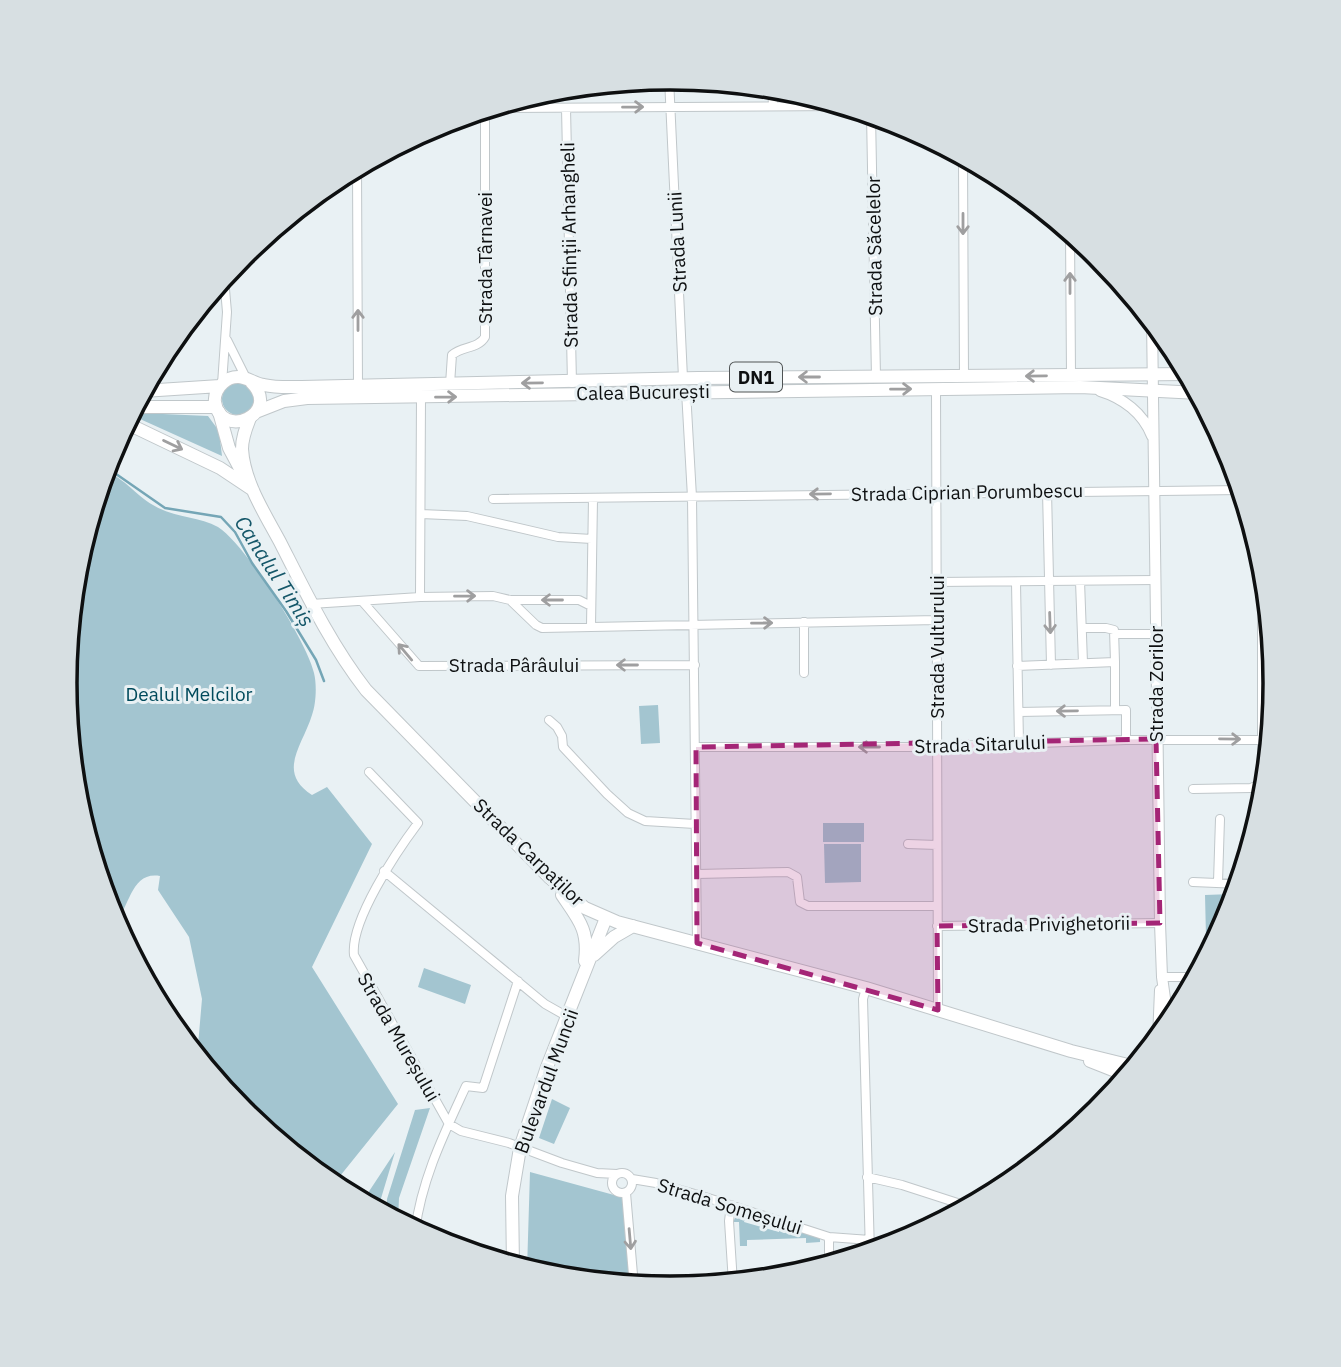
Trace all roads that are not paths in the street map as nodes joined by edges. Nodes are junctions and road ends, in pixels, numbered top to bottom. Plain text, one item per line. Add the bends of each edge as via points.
1 (669, 90) edge
2 (773, 99) edge
3 (773, 105) junction
4 (805, 105) edge
5 (670, 106) junction
6 (525, 108) edge
7 (566, 108) junction
8 (485, 120) edge
9 (872, 125) edge
10 (963, 168) edge
11 (357, 180) edge
12 (1070, 245) edge
13 (225, 290) edge
14 (226, 337) junction
15 (1152, 338) edge
16 (1153, 374) junction
17 (1176, 374) edge
18 (1071, 375) junction
19 (876, 377) junction
20 (964, 377) junction
21 (249, 380) junction
22 (572, 383) junction
23 (450, 384) junction
24 (221, 385) junction
25 (685, 385) junction
26 (358, 386) junction
27 (1080, 387) junction
28 (936, 389) junction
29 (155, 390) edge
30 (1154, 391) junction
31 (1187, 392) edge
32 (421, 397) junction
33 (146, 407) edge
34 (218, 409) junction
35 (253, 415) junction
36 (135, 427) edge
37 (1154, 444) junction
38 (253, 490) junction
39 (1232, 490) edge
40 (1047, 491) junction
41 (1155, 491) junction
42 (937, 492) junction
43 (692, 497) junction
44 (493, 499) dead end
45 (593, 499) junction
46 (421, 514) junction
47 (592, 539) junction
48 (1156, 580) junction
49 (1080, 581) junction
50 (937, 582) junction
51 (1048, 582) junction
52 (1016, 583) junction
53 (420, 597) junction
54 (510, 600) junction
55 (362, 601) junction
56 (312, 604) junction
57 (591, 606) junction
58 (937, 620) junction
59 (804, 622) junction
60 (694, 624) junction
61 (591, 626) junction
62 (1082, 628) junction
63 (1115, 634) junction
64 (1156, 634) junction
65 (1115, 662) junction
66 (1083, 663) junction
67 (1051, 664) junction
68 (695, 665) junction
69 (1017, 666) junction
70 (804, 673) dead end
71 (1115, 710) junction
72 (1019, 712) junction
73 (550, 720) dead end
74 (1156, 739) junction
75 (1126, 740) junction
76 (1261, 740) edge
77 (1019, 743) junction
78 (937, 746) junction
79 (696, 747) junction
80 (369, 772) dead end
81 (1255, 786) edge
82 (1193, 789) dead end
83 (1220, 819) dead end
84 (695, 824) junction
85 (908, 844) dead end
86 (937, 845) junction
87 (384, 871) junction
88 (697, 874) junction
89 (550, 878) junction
90 (1193, 882) dead end
91 (1218, 883) junction
92 (1229, 884) edge
93 (937, 906) junction
94 (606, 918) junction
95 (1160, 923) junction
96 (633, 926) junction
97 (937, 926) junction
98 (697, 943) junction
99 (591, 958) junction
100 (1162, 977) junction
101 (1186, 977) edge
102 (518, 981) junction
103 (582, 982) junction
104 (866, 988) junction
105 (1166, 1009) edge
106 (938, 1010) junction
107 (568, 1017) junction
108 (1158, 1021) edge
109 (1071, 1051) junction
110 (1125, 1064) edge
111 (1119, 1072) edge
112 (449, 1124) junction
113 (520, 1148) junction
114 (597, 1173) junction
115 (617, 1174) junction
116 (867, 1177) junction
117 (632, 1180) junction
118 (613, 1186) junction
119 (626, 1192) junction
120 (956, 1203) edge
121 (731, 1205) junction
122 (417, 1220) edge
123 (829, 1237) junction
124 (870, 1240) joint
125 (513, 1256) edge
126 (829, 1256) edge
127 (732, 1274) edge
128 (633, 1276) edge

1 - 5 street, Strada Lunii
2 - 3 street
3 - 4 street
3 - 5 street
7 -> 5 street
5 - 25 street, Strada Lunii
6 - 7 street
7 - 22 street, Strada Sfinții Arhangheli
8 - 23 street, Strada Târnavei via 485,337 480,344 452,355
9 - 19 street, Strada Săcelelor
10 -> 20 street
26 -> 11 street
18 -> 12 street
13 - 14 street
14 - 21 street
14 - 24 street
15 - 16 street, Strada Zorilor
16 - 17 main road, Calea București / DN1
16 - 18 main road, Calea București / DN1
16 - 30 street, Strada Zorilor
18 -> 20 main road, Calea București / DN1
19 - 20 main road, Calea București / DN1
19 -> 25 main road, Calea București / DN1
21 - 24 main road, DN1 via 233,378
21 - 26 main road, Calea București / DN1 via 274,387
21 - 35 main road via 259,393
22 -> 23 main road, Calea București / DN1
22 - 25 main road, Calea București / DN1
23 - 26 main road, Calea București / DN1
24 - 29 main road, DN1
24 - 34 main road via 215,398
25 -> 28 main road, Calea București / DN1
32 -> 25 main road, Calea București / DN1
25 - 43 street
27 - 28 main road, Calea București / DN1
27 - 30 main road, Calea București / DN1
27 - 37 street via 1111,394 1128,405 1142,418
28 - 42 street, Strada Vulturului
30 - 31 main road, Calea București / DN1
30 - 37 street, Strada Zorilor
32 - 35 main road, Calea București / DN1 via 307,398 284,401
32 - 46 street
33 - 34 main road
34 - 35 main road via 237,422
34 - 38 main road, Strada Carpaților via 233,458
35 - 38 main road, Strada Carpaților via 242,447
36 -> 38 main road via 220,468
37 - 41 street, Strada Zorilor
38 - 56 main road, Strada Carpaților
39 - 41 street, Strada Ciprian Porumbescu
40 - 41 street, Strada Ciprian Porumbescu
40 - 42 street, Strada Ciprian Porumbescu
40 - 51 street
41 - 48 street, Strada Zorilor
42 -> 43 street, Strada Ciprian Porumbescu
42 - 50 street, Strada Vulturului
43 - 45 street
43 - 60 street
44 - 45 street
45 - 47 street
46 - 47 street via 467,516 558,537
46 - 53 street
47 - 57 street
48 - 49 street
48 - 64 street, Strada Zorilor
49 - 51 street
49 - 62 street
50 - 52 street
50 - 58 street, Strada Vulturului
51 - 52 street
51 -> 67 street
52 - 69 street
53 -> 54 street
53 - 55 street
57 -> 54 street via 579,600
54 - 61 street via 539,627
55 - 56 street
68 -> 55 street, Strada Pârâului via 419,666
56 - 89 main road, Strada Carpaților via 366,690
57 - 61 street
58 - 59 street
58 - 78 street, Strada Vulturului
60 -> 59 street
59 - 70 street
60 - 61 street
60 - 68 street
62 - 63 street via 1110,628
62 - 66 street
63 - 64 street
63 - 65 street
64 - 74 street, Strada Zorilor
65 - 66 street
65 - 71 street
66 - 67 street
67 - 69 street
68 - 79 street
69 - 72 street
71 -> 72 street, Strada Sitarului
71 - 75 street via 1126,709
72 - 77 street
73 - 84 street via 562,736 563,747 628,813 645,821
74 - 75 street, Strada Sitarului
74 -> 76 street, Strada Sitarului
74 - 95 street, Strada Zorilor
75 - 77 street, Strada Sitarului
77 - 78 street, Strada Sitarului
78 -> 79 street, Strada Sitarului
78 - 86 street, Strada Vulturului
79 - 84 street
80 - 87 street, Strada Mureșului via 418,823
81 - 82 street
83 - 91 street
84 - 88 street
85 - 86 street
86 - 93 street, Strada Vulturului
87 - 102 street
87 - 112 street, Strada Mureșului via 355,935 354,955
88 - 93 street via 789,872 797,877 800,902 808,906
88 - 98 street
89 - 94 main road, Strada Carpaților via 585,908
89 - 103 main road, Bulevardul Muncii via 585,930
90 - 91 street
91 - 92 street
93 - 97 street, Strada Vulturului
94 - 96 main road, Strada Carpaților
94 - 99 main road, Bulevardul Muncii
95 - 97 street, Strada Privighetorii
95 - 100 street, Strada Zorilor
96 - 98 main road, Strada Carpaților
96 - 99 main road, Bulevardul Muncii
97 - 106 street, Strada Vulturului
98 - 104 main road, Strada Carpaților
99 - 103 main road, Bulevardul Muncii
100 - 101 street
100 - 105 street, Strada Zorilor
100 - 108 street, Strada Zorilor
102 - 107 street
102 - 112 street, Strada Mureșului via 483,1088 466,1086
103 - 107 main road, Bulevardul Muncii
104 - 106 main road, Strada Carpaților
104 - 116 street
106 - 109 main road, Strada Carpaților
107 - 113 main road, Bulevardul Muncii
109 - 110 main road, Strada Carpaților
109 - 111 main road, Strada Carpaților
112 - 113 street, Strada Mureșului
112 - 122 street, Strada Mureșului via 426,1180
113 - 114 street, Strada Someșului
113 - 125 main road, Bulevardul Muncii via 512,1196
114 - 115 street, Strada Someșului
114 - 118 street, Strada Someșului
115 - 117 street, Strada Someșului via 627,1174
115 - 118 street
116 - 120 street
116 - 124 street
117 - 119 street, Strada Someșului
117 - 121 street, Strada Someșului
118 - 119 street, Strada Someșului
119 -> 128 street
121 - 123 street, Strada Someșului
121 - 127 street
123 - 124 street, Strada Someșului
123 - 126 street

